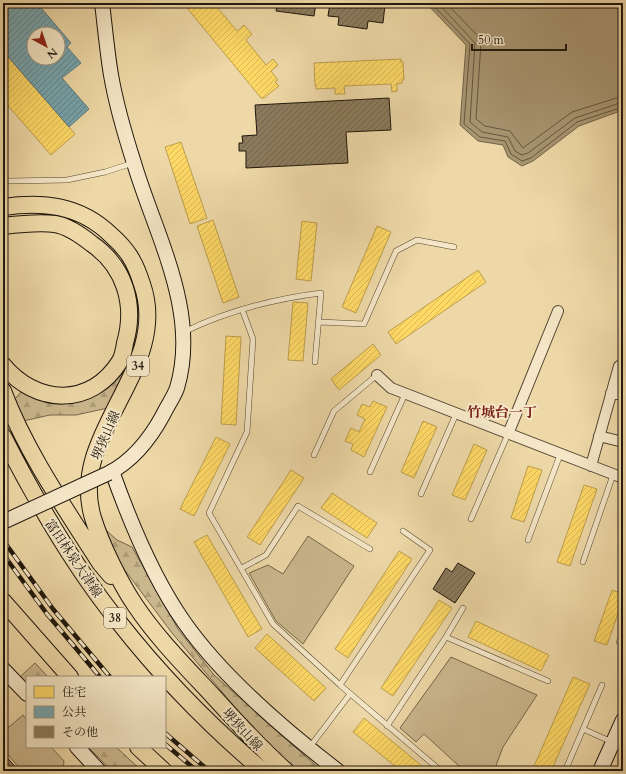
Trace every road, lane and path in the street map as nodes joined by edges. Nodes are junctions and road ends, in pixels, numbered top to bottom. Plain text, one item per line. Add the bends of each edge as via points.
1 (102, 3) edge
2 (134, 163) junction
3 (3, 179) edge
4 (3, 207) edge
5 (3, 226) edge
6 (454, 247) dead end
7 (242, 309) junction
8 (558, 311) dead end
9 (319, 322) junction
10 (183, 333) junction
11 (315, 362) dead end
12 (3, 365) edge
13 (619, 366) dead end
14 (377, 375) joint
15 (3, 391) edge
16 (611, 393) junction
17 (405, 394) junction
18 (623, 396) edge
19 (456, 414) junction
20 (508, 434) junction
21 (3, 436) edge
22 (599, 436) junction
23 (623, 442) edge
24 (314, 455) dead end
25 (560, 455) junction
26 (590, 466) junction
27 (110, 472) junction
28 (370, 472) dead end
29 (613, 475) junction
30 (623, 478) edge
31 (422, 494) dead end
32 (471, 519) dead end
33 (3, 522) edge
34 (403, 531) dead end
35 (528, 540) dead end
36 (370, 549) dead end
37 (582, 562) dead end
38 (242, 568) junction
39 (3, 591) edge
40 (3, 601) edge
41 (134, 605) junction
42 (463, 608) dead end
43 (623, 632) edge
44 (446, 637) junction
45 (619, 642) dead end
46 (3, 669) edge
47 (68, 674) edge
48 (548, 681) dead end
49 (340, 685) junction
50 (602, 685) dead end
51 (26, 693) edge
52 (350, 694) junction
53 (623, 720) edge
54 (387, 726) junction
55 (583, 729) junction
56 (613, 742) junction
57 (78, 748) edge
58 (139, 748) edge
59 (308, 748) junction
60 (100, 771) edge
61 (164, 771) edge
62 (263, 771) edge
63 (286, 771) edge
64 (338, 771) edge
65 (441, 771) edge
66 (565, 771) edge
67 (600, 771) edge

1 - 2 street via 111,76
2 - 3 lane via 67,180
2 - 10 street via 176,287
4 - 41 main road, 堺狭山線 / 34 via 27,203 58,206 88,218 126,249 137,268 146,293 146,340 137,368 93,458 89,494 93,517 111,561
5 - 12 main road, 34 via 56,224 80,235 109,258 120,274 128,292 130,314 120,360 94,387 72,395 50,396 29,388 10,374
6 - 9 lane via 417,240 396,252 364,324
7 - 9 lane via 321,293
7 - 10 lane via 209,320
7 - 38 lane via 253,339 247,432 209,514
8 - 20 street
9 - 11 lane
10 - 27 street via 183,358 177,389 143,447
13 - 16 street
14 - 17 street via 391,388
14 - 24 lane via 334,411
15 - 41 main road, 38 via 10,410 76,526 100,563
16 - 18 street
16 - 22 street
17 - 19 street
17 - 28 lane
19 - 20 street
19 - 31 lane
20 - 25 street
20 - 32 lane
21 - 62 main road, 富田林泉大津線 / 38 via 54,529 118,621 196,709
22 - 23 street
22 - 26 street
25 - 26 street
25 - 35 lane
26 - 29 street
27 - 33 street, bridge
27 - 59 street via 158,580 184,621 232,678
29 - 30 street
29 - 37 lane
34 - 49 lane via 430,550
36 - 38 lane via 298,506 266,555
38 - 49 lane via 273,624
39 - 47 main road
40 - 47 main road
41 - 63 main road, 堺狭山線 via 179,659 266,754
42 - 44 lane
43 - 45 lane
44 - 48 lane
44 - 54 lane
46 - 51 street
49 - 52 lane
50 - 55 lane
52 - 54 lane
52 - 59 lane
53 - 56 street
54 - 65 lane
55 - 56 lane
55 - 66 lane
56 - 67 street
57 - 60 street
58 - 61 main road
59 - 64 street

